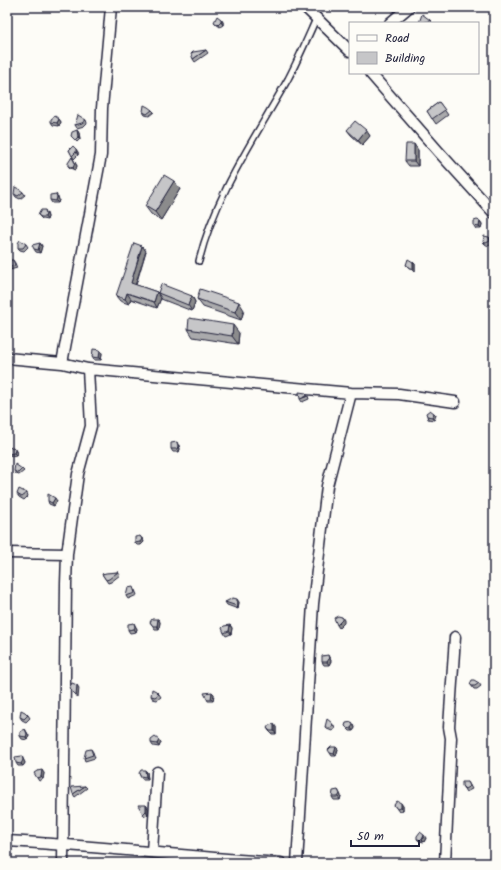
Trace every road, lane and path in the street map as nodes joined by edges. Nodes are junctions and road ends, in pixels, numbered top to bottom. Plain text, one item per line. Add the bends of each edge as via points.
1 (111, 7) edge
2 (306, 7) edge
3 (409, 7) edge
4 (316, 19) junction
5 (391, 22) edge
6 (349, 50) edge
7 (371, 74) edge
8 (494, 213) edge
9 (199, 261) dead end
10 (7, 358) edge
11 (62, 363) junction
12 (88, 369) junction
13 (351, 393) junction
14 (455, 402) dead end
15 (7, 553) edge
16 (67, 554) junction
17 (455, 637) dead end
18 (157, 772) dead end
19 (7, 842) edge
20 (64, 844) junction
21 (157, 856) edge
22 (210, 861) edge
23 (63, 863) edge
24 (281, 863) edge
25 (297, 863) edge
26 (445, 863) edge

1 - 11 street via 102,108 101,155
2 - 4 street
3 - 5 street
4 - 6 street
4 - 9 lane via 289,77 219,204
7 - 8 street
10 - 11 street
11 - 12 street
12 - 13 street
12 - 16 street via 91,426 78,474
13 - 14 street via 399,394
13 - 25 street via 327,486 312,604
15 - 16 street
16 - 20 street
17 - 26 street via 449,727 451,738
18 - 21 street
19 - 20 street
20 - 21 street
20 - 23 street
21 - 22 street
22 - 24 street

